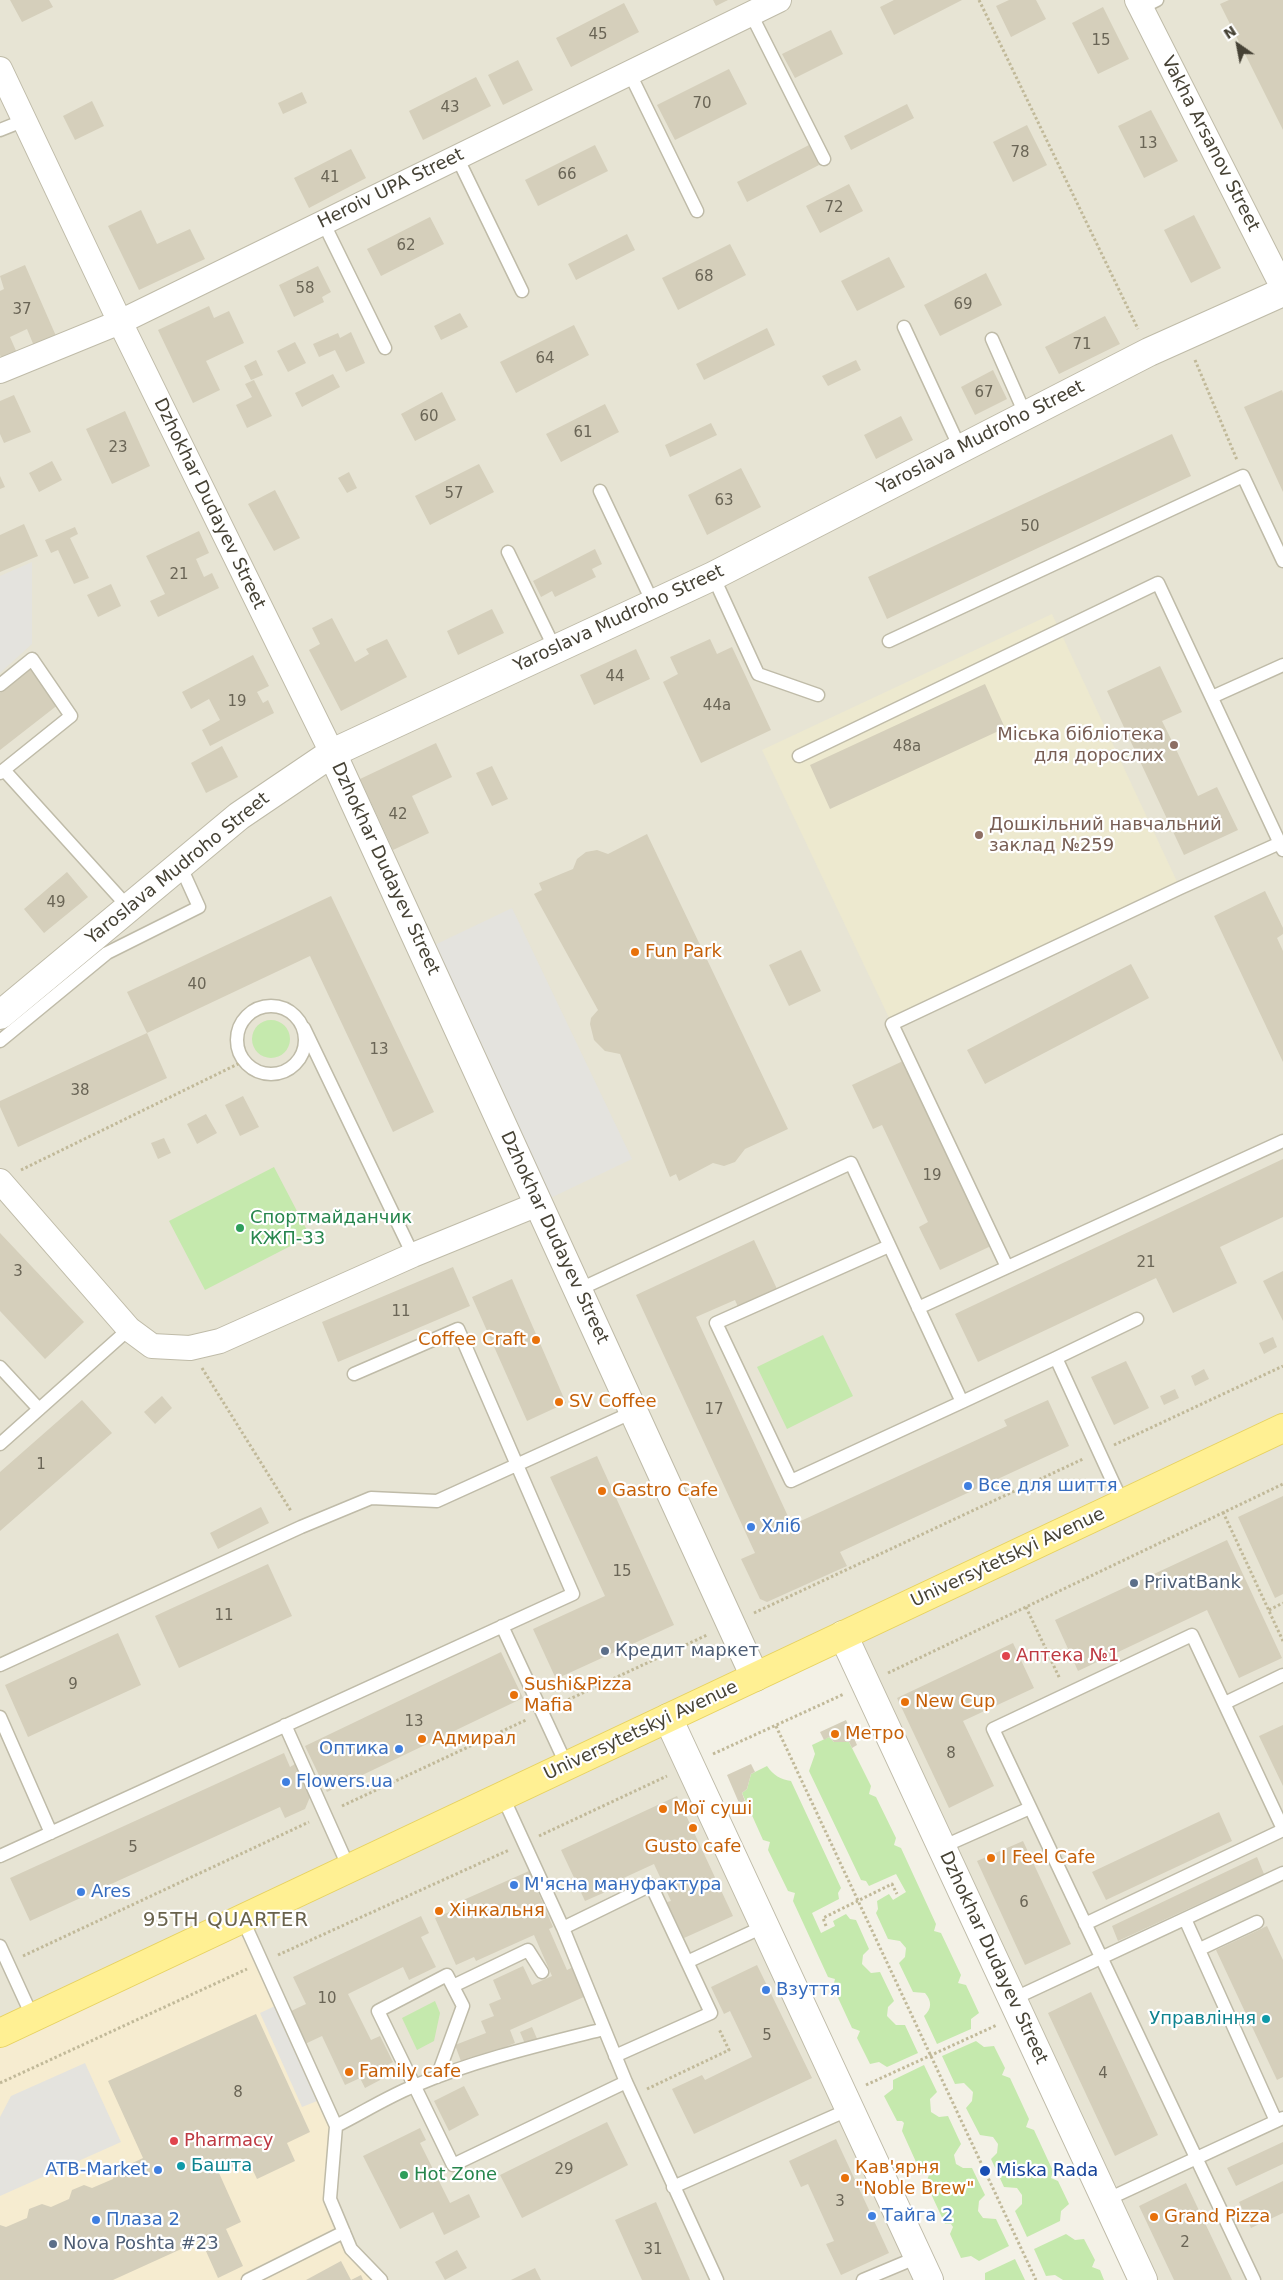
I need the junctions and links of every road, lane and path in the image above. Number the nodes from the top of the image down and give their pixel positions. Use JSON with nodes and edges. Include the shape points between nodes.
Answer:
{"nodes":[{"id":1,"x":779,"y":0,"type":"edge"},
{"id":2,"x":979,"y":0,"type":"edge"},
{"id":3,"x":1145,"y":3,"type":"edge"},
{"id":4,"x":751,"y":14,"type":"junction"},
{"id":5,"x":0,"y":69,"type":"edge"},
{"id":6,"x":630,"y":74,"type":"junction"},
{"id":7,"x":25,"y":120,"type":"junction"},
{"id":8,"x":0,"y":130,"type":"edge"},
{"id":9,"x":457,"y":157,"type":"junction"},
{"id":10,"x":824,"y":159,"type":"dead end"},
{"id":11,"x":697,"y":212,"type":"dead end"},
{"id":12,"x":323,"y":222,"type":"junction"},
{"id":13,"x":1283,"y":290,"type":"edge"},
{"id":14,"x":522,"y":291,"type":"dead end"},
{"id":15,"x":120,"y":322,"type":"junction"},
{"id":16,"x":904,"y":327,"type":"dead end"},
{"id":17,"x":1186,"y":336,"type":"junction"},
{"id":18,"x":992,"y":339,"type":"dead end"},
{"id":19,"x":384,"y":348,"type":"dead end"},
{"id":20,"x":1149,"y":352,"type":"junction"},
{"id":21,"x":0,"y":371,"type":"edge"},
{"id":22,"x":1026,"y":416,"type":"junction"},
{"id":23,"x":960,"y":448,"type":"junction"},
{"id":24,"x":1243,"y":476,"type":"junction"},
{"id":25,"x":600,"y":491,"type":"dead end"},
{"id":26,"x":508,"y":552,"type":"dead end"},
{"id":27,"x":1283,"y":561,"type":"edge"},
{"id":28,"x":713,"y":576,"type":"junction"},
{"id":29,"x":653,"y":603,"type":"junction"},
{"id":30,"x":889,"y":641,"type":"dead end"},
{"id":31,"x":554,"y":650,"type":"junction"},
{"id":32,"x":1283,"y":665,"type":"edge"},
{"id":33,"x":0,"y":685,"type":"edge"},
{"id":34,"x":818,"y":696,"type":"dead end"},
{"id":35,"x":1212,"y":697,"type":"junction"},
{"id":36,"x":332,"y":753,"type":"junction"},
{"id":37,"x":799,"y":756,"type":"dead end"},
{"id":38,"x":2,"y":772,"type":"edge"},
{"id":39,"x":1282,"y":846,"type":"edge"},
{"id":40,"x":180,"y":865,"type":"junction"},
{"id":41,"x":129,"y":908,"type":"junction"},
{"id":42,"x":0,"y":1015,"type":"edge"},
{"id":43,"x":304,"y":1028,"type":"junction"},
{"id":44,"x":0,"y":1041,"type":"edge"},
{"id":45,"x":244,"y":1061,"type":"junction"},
{"id":46,"x":1283,"y":1141,"type":"edge"},
{"id":47,"x":9,"y":1177,"type":"edge"},
{"id":48,"x":538,"y":1204,"type":"junction"},
{"id":49,"x":889,"y":1246,"type":"junction"},
{"id":50,"x":413,"y":1255,"type":"junction"},
{"id":51,"x":1007,"y":1267,"type":"junction"},
{"id":52,"x":578,"y":1290,"type":"junction"},
{"id":53,"x":918,"y":1308,"type":"junction"},
{"id":54,"x":1137,"y":1319,"type":"dead end"},
{"id":55,"x":129,"y":1329,"type":"junction"},
{"id":56,"x":190,"y":1348,"type":"junction"},
{"id":57,"x":1056,"y":1358,"type":"junction"},
{"id":58,"x":1283,"y":1366,"type":"edge"},
{"id":59,"x":0,"y":1367,"type":"edge"},
{"id":60,"x":354,"y":1374,"type":"dead end"},
{"id":61,"x":962,"y":1402,"type":"junction"},
{"id":62,"x":39,"y":1409,"type":"junction"},
{"id":63,"x":633,"y":1412,"type":"junction"},
{"id":64,"x":1283,"y":1428,"type":"edge"},
{"id":65,"x":0,"y":1444,"type":"edge"},
{"id":66,"x":1099,"y":1451,"type":"junction"},
{"id":67,"x":516,"y":1466,"type":"junction"},
{"id":68,"x":1283,"y":1484,"type":"edge"},
{"id":69,"x":1123,"y":1504,"type":"junction"},
{"id":70,"x":1223,"y":1512,"type":"junction"},
{"id":71,"x":301,"y":1527,"type":"junction"},
{"id":72,"x":1283,"y":1603,"type":"edge"},
{"id":73,"x":1026,"y":1607,"type":"junction"},
{"id":74,"x":1269,"y":1610,"type":"junction"},
{"id":75,"x":730,"y":1624,"type":"junction"},
{"id":76,"x":502,"y":1626,"type":"junction"},
{"id":77,"x":843,"y":1635,"type":"junction"},
{"id":78,"x":1283,"y":1641,"type":"edge"},
{"id":79,"x":0,"y":1665,"type":"edge"},
{"id":80,"x":1283,"y":1675,"type":"edge"},
{"id":81,"x":755,"y":1677,"type":"junction"},
{"id":82,"x":866,"y":1684,"type":"junction"},
{"id":83,"x":1067,"y":1694,"type":"junction"},
{"id":84,"x":1225,"y":1703,"type":"junction"},
{"id":85,"x":542,"y":1712,"type":"junction"},
{"id":86,"x":0,"y":1718,"type":"edge"},
{"id":87,"x":668,"y":1718,"type":"junction"},
{"id":88,"x":285,"y":1725,"type":"junction"},
{"id":89,"x":776,"y":1726,"type":"junction"},
{"id":90,"x":690,"y":1765,"type":"junction"},
{"id":91,"x":567,"y":1766,"type":"junction"},
{"id":92,"x":502,"y":1796,"type":"junction"},
{"id":93,"x":1030,"y":1808,"type":"junction"},
{"id":94,"x":325,"y":1814,"type":"junction"},
{"id":95,"x":1283,"y":1829,"type":"edge"},
{"id":96,"x":51,"y":1833,"type":"junction"},
{"id":97,"x":524,"y":1843,"type":"junction"},
{"id":98,"x":942,"y":1847,"type":"junction"},
{"id":99,"x":0,"y":1856,"type":"edge"},
{"id":100,"x":350,"y":1868,"type":"junction"},
{"id":101,"x":1283,"y":1872,"type":"edge"},
{"id":102,"x":897,"y":1894,"type":"dead end"},
{"id":103,"x":858,"y":1901,"type":"junction"},
{"id":104,"x":242,"y":1918,"type":"junction"},
{"id":105,"x":1186,"y":1918,"type":"junction"},
{"id":106,"x":1256,"y":1922,"type":"dead end"},
{"id":107,"x":1085,"y":1924,"type":"junction"},
{"id":108,"x":765,"y":1926,"type":"junction"},
{"id":109,"x":826,"y":1926,"type":"dead end"},
{"id":110,"x":563,"y":1928,"type":"junction"},
{"id":111,"x":0,"y":1946,"type":"edge"},
{"id":112,"x":1200,"y":1949,"type":"junction"},
{"id":113,"x":1101,"y":1958,"type":"junction"},
{"id":114,"x":262,"y":1962,"type":"junction"},
{"id":115,"x":687,"y":1962,"type":"junction"},
{"id":116,"x":8,"y":1963,"type":"junction"},
{"id":117,"x":542,"y":1972,"type":"dead end"},
{"id":118,"x":453,"y":1986,"type":"junction"},
{"id":119,"x":1016,"y":2007,"type":"junction"},
{"id":120,"x":711,"y":2013,"type":"junction"},
{"id":121,"x":33,"y":2018,"type":"junction"},
{"id":122,"x":604,"y":2029,"type":"junction"},
{"id":123,"x":0,"y":2033,"type":"edge"},
{"id":124,"x":930,"y":2055,"type":"junction"},
{"id":125,"x":615,"y":2056,"type":"junction"},
{"id":126,"x":437,"y":2077,"type":"junction"},
{"id":127,"x":626,"y":2082,"type":"junction"},
{"id":128,"x":0,"y":2083,"type":"edge"},
{"id":129,"x":414,"y":2086,"type":"junction"},
{"id":130,"x":632,"y":2096,"type":"junction"},
{"id":131,"x":847,"y":2102,"type":"junction"},
{"id":132,"x":1280,"y":2119,"type":"edge"},
{"id":133,"x":336,"y":2126,"type":"junction"},
{"id":134,"x":1196,"y":2158,"type":"junction"},
{"id":135,"x":673,"y":2188,"type":"junction"},
{"id":136,"x":1106,"y":2200,"type":"junction"},
{"id":137,"x":344,"y":2232,"type":"junction"},
{"id":138,"x":923,"y":2268,"type":"edge"},
{"id":139,"x":248,"y":2280,"type":"edge"},
{"id":140,"x":381,"y":2280,"type":"edge"},
{"id":141,"x":716,"y":2280,"type":"edge"},
{"id":142,"x":863,"y":2280,"type":"edge"},
{"id":143,"x":1036,"y":2280,"type":"edge"},
{"id":144,"x":1143,"y":2280,"type":"edge"},
{"id":145,"x":1254,"y":2280,"type":"edge"}],
"edges":[{"from":1,"to":4,"type":"street","name":"Heroiv UPA Street"},
{"from":2,"to":20,"type":"path"},
{"from":3,"to":13,"type":"street","name":"Vakha Arsanov Street"},
{"from":4,"to":6,"type":"street","name":"Heroiv UPA Street"},
{"from":4,"to":10,"type":"lane"},
{"from":5,"to":7,"type":"street","name":"Dzhokhar Dudayev Street"},
{"from":6,"to":9,"type":"street","name":"Heroiv UPA Street"},
{"from":6,"to":11,"type":"lane"},
{"from":7,"to":8,"type":"lane"},
{"from":7,"to":15,"type":"street","name":"Dzhokhar Dudayev Street"},
{"from":9,"to":12,"type":"street","name":"Heroiv UPA Street"},
{"from":9,"to":14,"type":"lane"},
{"from":12,"to":15,"type":"street","name":"Heroiv UPA Street"},
{"from":12,"to":19,"type":"lane"},
{"from":13,"to":17,"type":"street","name":"Yaroslava Mudroho Street"},
{"from":15,"to":21,"type":"street","name":"Heroiv UPA Street"},
{"from":15,"to":36,"type":"street","name":"Dzhokhar Dudayev Street"},
{"from":16,"to":23,"type":"lane"},
{"from":17,"to":20,"type":"street","name":"Yaroslava Mudroho Street"},
{"from":17,"to":24,"type":"path"},
{"from":18,"to":22,"type":"lane"},
{"from":20,"to":22,"type":"street","name":"Yaroslava Mudroho Street"},
{"from":22,"to":23,"type":"street","name":"Yaroslava Mudroho Street"},
{"from":23,"to":28,"type":"street","name":"Yaroslava Mudroho Street"},
{"from":24,"to":27,"type":"lane"},
{"from":24,"to":30,"type":"lane"},
{"from":25,"to":29,"type":"lane"},
{"from":26,"to":31,"type":"lane"},
{"from":28,"to":29,"type":"street","name":"Yaroslava Mudroho Street"},
{"from":28,"to":34,"type":"lane","via":[[758,674]]},
{"from":29,"to":31,"type":"street","name":"Yaroslava Mudroho Street"},
{"from":31,"to":36,"type":"street","name":"Yaroslava Mudroho Street"},
{"from":32,"to":35,"type":"lane"},
{"from":33,"to":38,"type":"lane","via":[[32,659],[71,716]]},
{"from":35,"to":37,"type":"lane","via":[[1158,582]]},
{"from":35,"to":39,"type":"lane"},
{"from":36,"to":40,"type":"street","name":"Yaroslava Mudroho Street","via":[[239,816]]},
{"from":36,"to":48,"type":"street","name":"Dzhokhar Dudayev Street"},
{"from":38,"to":41,"type":"lane"},
{"from":39,"to":51,"type":"lane","via":[[1180,888],[892,1024]]},
{"from":40,"to":41,"type":"street","name":"Yaroslava Mudroho Street"},
{"from":40,"to":44,"type":"lane","via":[[199,908],[107,952]]},
{"from":41,"to":42,"type":"street","name":"Yaroslava Mudroho Street"},
{"from":43,"to":45,"type":"lane","via":[[303,1052],[294,1065],[280,1073],[264,1074]]},
{"from":43,"to":45,"type":"lane","via":[[289,1010],[274,1005],[258,1008],[245,1017],[237,1031],[237,1047]]},
{"from":43,"to":50,"type":"lane"},
{"from":45,"to":47,"type":"path"},
{"from":46,"to":51,"type":"lane"},
{"from":47,"to":55,"type":"street"},
{"from":48,"to":50,"type":"street"},
{"from":48,"to":52,"type":"street","name":"Dzhokhar Dudayev Street"},
{"from":49,"to":52,"type":"lane","via":[[851,1162]]},
{"from":49,"to":53,"type":"lane"},
{"from":49,"to":61,"type":"lane","via":[[716,1323],[791,1481]]},
{"from":50,"to":56,"type":"street","via":[[220,1341]]},
{"from":51,"to":53,"type":"lane"},
{"from":52,"to":63,"type":"street","name":"Dzhokhar Dudayev Street"},
{"from":53,"to":61,"type":"lane"},
{"from":54,"to":57,"type":"lane"},
{"from":55,"to":56,"type":"street","via":[[152,1346]]},
{"from":55,"to":62,"type":"lane"},
{"from":56,"to":71,"type":"path"},
{"from":57,"to":61,"type":"lane"},
{"from":57,"to":66,"type":"lane"},
{"from":58,"to":66,"type":"path"},
{"from":59,"to":62,"type":"lane"},
{"from":60,"to":67,"type":"lane","via":[[458,1329]]},
{"from":62,"to":65,"type":"lane"},
{"from":63,"to":67,"type":"lane"},
{"from":63,"to":75,"type":"street","name":"Dzhokhar Dudayev Street"},
{"from":64,"to":69,"type":"main road","name":"Universytetskyi Avenue"},
{"from":66,"to":69,"type":"lane"},
{"from":66,"to":75,"type":"path"},
{"from":67,"to":71,"type":"lane","via":[[437,1501],[371,1498]]},
{"from":67,"to":76,"type":"lane","via":[[573,1594]]},
{"from":68,"to":70,"type":"path"},
{"from":69,"to":77,"type":"main road","name":"Universytetskyi Avenue"},
{"from":70,"to":73,"type":"path"},
{"from":70,"to":74,"type":"path"},
{"from":71,"to":79,"type":"lane"},
{"from":72,"to":74,"type":"path"},
{"from":73,"to":82,"type":"path"},
{"from":73,"to":83,"type":"path"},
{"from":74,"to":78,"type":"path"},
{"from":75,"to":81,"type":"street","name":"Dzhokhar Dudayev Street"},
{"from":75,"to":85,"type":"path"},
{"from":76,"to":85,"type":"lane"},
{"from":76,"to":88,"type":"lane"},
{"from":77,"to":81,"type":"main road","name":"Universytetskyi Avenue"},
{"from":77,"to":82,"type":"street","name":"Dzhokhar Dudayev Street"},
{"from":80,"to":84,"type":"lane"},
{"from":81,"to":87,"type":"main road","name":"Universytetskyi Avenue"},
{"from":82,"to":89,"type":"path"},
{"from":82,"to":98,"type":"street","name":"Dzhokhar Dudayev Street"},
{"from":83,"to":84,"type":"lane","via":[[1192,1634]]},
{"from":83,"to":93,"type":"lane","via":[[993,1729]]},
{"from":84,"to":95,"type":"lane"},
{"from":85,"to":91,"type":"lane"},
{"from":85,"to":94,"type":"path"},
{"from":86,"to":96,"type":"lane"},
{"from":87,"to":90,"type":"street"},
{"from":87,"to":91,"type":"main road","name":"Universytetskyi Avenue"},
{"from":88,"to":94,"type":"lane"},
{"from":88,"to":96,"type":"lane"},
{"from":89,"to":90,"type":"path"},
{"from":89,"to":103,"type":"path"},
{"from":90,"to":97,"type":"path"},
{"from":90,"to":108,"type":"street"},
{"from":91,"to":92,"type":"main road","name":"Universytetskyi Avenue"},
{"from":92,"to":97,"type":"lane"},
{"from":92,"to":100,"type":"main road","name":"Universytetskyi Avenue"},
{"from":93,"to":98,"type":"lane"},
{"from":93,"to":107,"type":"lane"},
{"from":94,"to":100,"type":"lane"},
{"from":94,"to":116,"type":"path"},
{"from":95,"to":107,"type":"lane"},
{"from":96,"to":99,"type":"lane"},
{"from":97,"to":110,"type":"lane"},
{"from":97,"to":114,"type":"path"},
{"from":98,"to":119,"type":"street","name":"Dzhokhar Dudayev Street"},
{"from":100,"to":104,"type":"main road","name":"Universytetskyi Avenue"},
{"from":101,"to":105,"type":"lane"},
{"from":102,"to":103,"type":"path","via":[[892,1884]]},
{"from":103,"to":109,"type":"path","via":[[823,1918]]},
{"from":103,"to":124,"type":"path"},
{"from":104,"to":114,"type":"lane"},
{"from":104,"to":121,"type":"main road","name":"Universytetskyi Avenue"},
{"from":105,"to":112,"type":"lane"},
{"from":105,"to":113,"type":"lane"},
{"from":106,"to":112,"type":"lane"},
{"from":107,"to":113,"type":"lane"},
{"from":108,"to":115,"type":"lane"},
{"from":108,"to":131,"type":"street"},
{"from":110,"to":115,"type":"lane","via":[[651,1885]]},
{"from":110,"to":122,"type":"lane"},
{"from":111,"to":116,"type":"lane"},
{"from":112,"to":132,"type":"lane"},
{"from":113,"to":119,"type":"lane"},
{"from":113,"to":134,"type":"lane"},
{"from":114,"to":128,"type":"path"},
{"from":114,"to":133,"type":"lane"},
{"from":115,"to":120,"type":"lane"},
{"from":116,"to":121,"type":"lane"},
{"from":117,"to":118,"type":"lane","via":[[528,1950]]},
{"from":118,"to":126,"type":"lane","via":[[463,2006]]},
{"from":118,"to":129,"type":"lane","via":[[447,1976],[378,2011]]},
{"from":119,"to":124,"type":"path"},
{"from":119,"to":136,"type":"street","name":"Dzhokhar Dudayev Street"},
{"from":120,"to":125,"type":"lane"},
{"from":120,"to":130,"type":"path","via":[[729,2050]]},
{"from":121,"to":123,"type":"main road","name":"Universytetskyi Avenue"},
{"from":122,"to":125,"type":"lane"},
{"from":122,"to":126,"type":"lane","via":[[486,2060]]},
{"from":124,"to":131,"type":"path"},
{"from":124,"to":143,"type":"path"},
{"from":125,"to":127,"type":"lane"},
{"from":126,"to":129,"type":"lane"},
{"from":127,"to":129,"type":"lane","via":[[453,2165]]},
{"from":127,"to":130,"type":"lane"},
{"from":129,"to":133,"type":"lane"},
{"from":130,"to":135,"type":"lane"},
{"from":131,"to":135,"type":"lane"},
{"from":131,"to":138,"type":"street"},
{"from":132,"to":134,"type":"lane"},
{"from":133,"to":137,"type":"lane","via":[[330,2199]]},
{"from":134,"to":136,"type":"lane"},
{"from":134,"to":145,"type":"lane"},
{"from":135,"to":141,"type":"lane"},
{"from":136,"to":144,"type":"street","name":"Dzhokhar Dudayev Street"},
{"from":137,"to":139,"type":"lane"},
{"from":137,"to":140,"type":"lane","via":[[351,2249]]},
{"from":138,"to":142,"type":"lane"}]}
